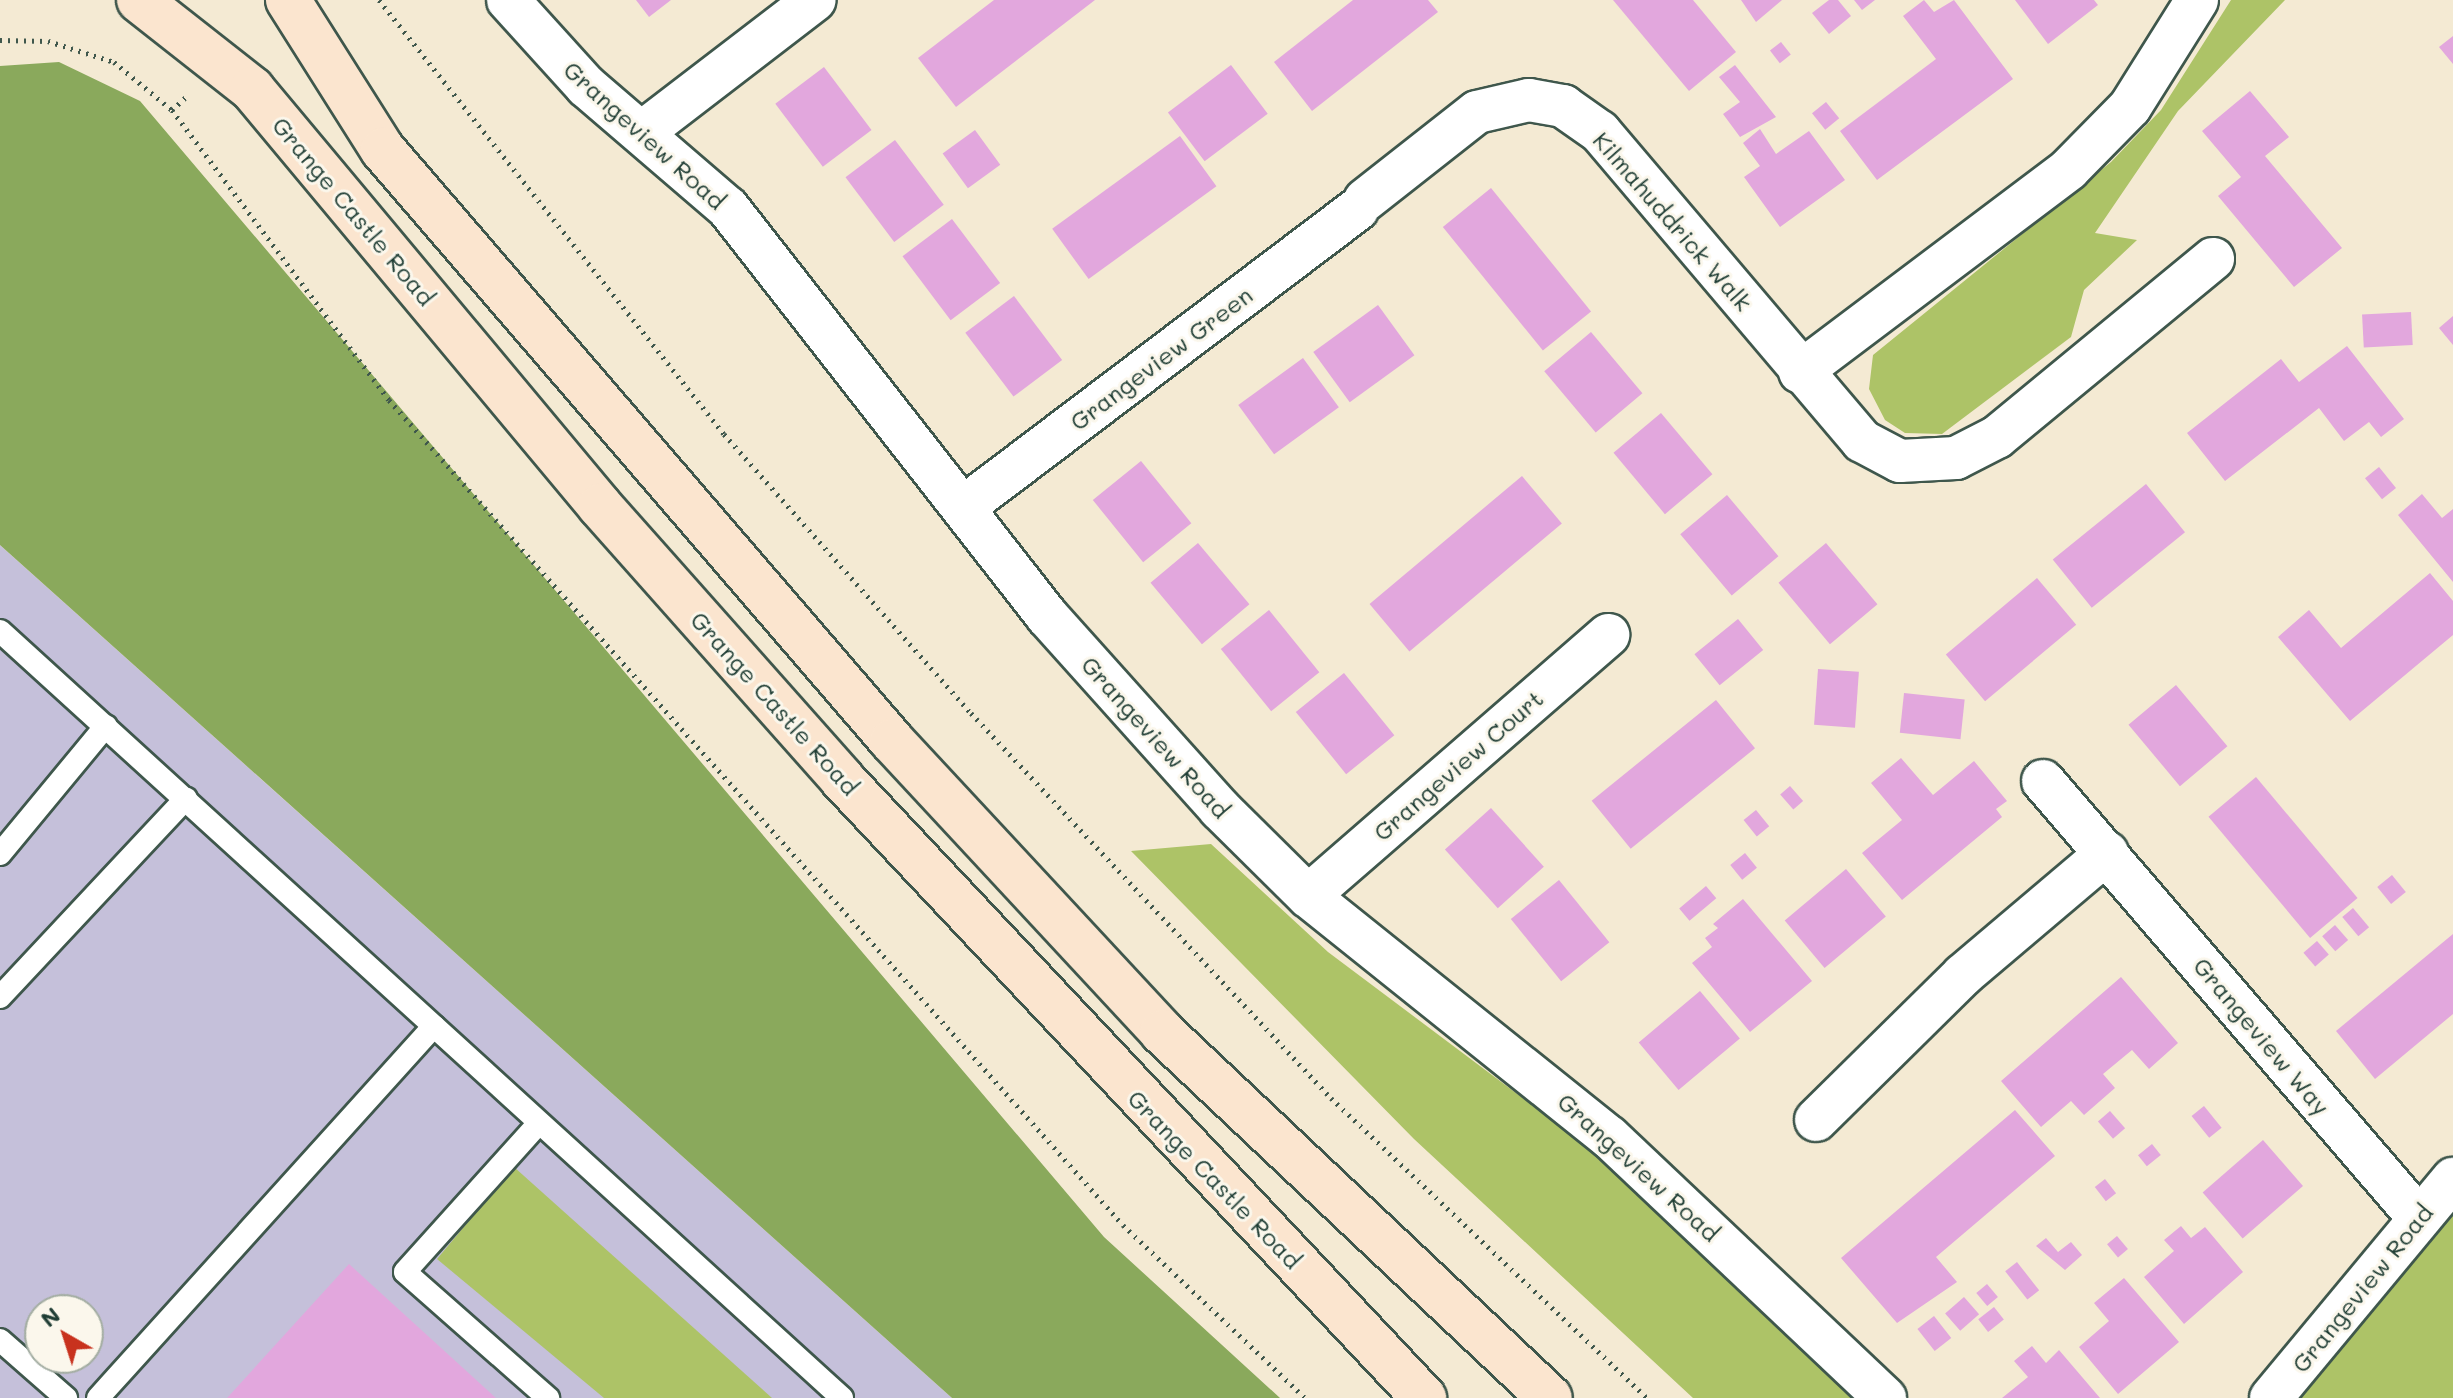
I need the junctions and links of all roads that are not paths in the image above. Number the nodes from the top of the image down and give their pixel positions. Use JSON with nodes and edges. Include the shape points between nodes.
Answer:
{"nodes":[{"id":1,"x":139,"y":0,"type":"edge"},
{"id":2,"x":288,"y":0,"type":"edge"},
{"id":3,"x":508,"y":0,"type":"edge"},
{"id":4,"x":815,"y":0,"type":"edge"},
{"id":5,"x":2197,"y":0,"type":"edge"},
{"id":6,"x":644,"y":131,"type":"junction"},
{"id":7,"x":1361,"y":204,"type":"joint"},
{"id":8,"x":2213,"y":259,"type":"dead end"},
{"id":9,"x":1800,"y":372,"type":"junction"},
{"id":10,"x":965,"y":506,"type":"junction"},
{"id":11,"x":0,"y":631,"type":"edge"},
{"id":12,"x":1608,"y":635,"type":"dead end"},
{"id":13,"x":106,"y":726,"type":"junction"},
{"id":14,"x":2043,"y":781,"type":"dead end"},
{"id":15,"x":186,"y":798,"type":"junction"},
{"id":16,"x":2107,"y":853,"type":"junction"},
{"id":17,"x":0,"y":854,"type":"edge"},
{"id":18,"x":1308,"y":896,"type":"junction"},
{"id":19,"x":0,"y":997,"type":"edge"},
{"id":20,"x":434,"y":1026,"type":"junction"},
{"id":21,"x":1816,"y":1120,"type":"dead end"},
{"id":22,"x":539,"y":1123,"type":"junction"},
{"id":23,"x":2453,"y":1179,"type":"edge"},
{"id":24,"x":2418,"y":1217,"type":"junction"},
{"id":25,"x":0,"y":1340,"type":"edge"},
{"id":26,"x":66,"y":1398,"type":"edge"},
{"id":27,"x":98,"y":1398,"type":"edge"},
{"id":28,"x":548,"y":1398,"type":"edge"},
{"id":29,"x":842,"y":1398,"type":"edge"},
{"id":30,"x":1424,"y":1398,"type":"edge"},
{"id":31,"x":1550,"y":1398,"type":"edge"},
{"id":32,"x":1885,"y":1398,"type":"edge"},
{"id":33,"x":2271,"y":1398,"type":"edge"}],
"edges":[{"from":1,"to":30,"type":"main road","name":"Grange Castle Road","via":[[252,89],[600,506],[842,779]]},
{"from":2,"to":31,"type":"main road","via":[[383,150],[892,741],[1162,1032]]},
{"from":3,"to":6,"type":"street","name":"Grangeview Road","via":[[586,86]]},
{"from":4,"to":6,"type":"street"},
{"from":5,"to":9,"type":"street","via":[[2130,107],[2069,169]]},
{"from":6,"to":10,"type":"street","name":"Grangeview Road","via":[[728,208]]},
{"from":7,"to":9,"type":"street","name":"Kilmahuddrick Walk","via":[[1477,112],[1529,100],[1563,106],[1600,132]]},
{"from":7,"to":10,"type":"street","name":"Grangeview Green"},
{"from":8,"to":9,"type":"street","name":"Kilmahuddrick Walk","via":[[1997,437],[1956,458],[1900,461],[1862,441]]},
{"from":10,"to":18,"type":"street","name":"Grangeview Road","via":[[1133,716]]},
{"from":11,"to":13,"type":"lane"},
{"from":12,"to":18,"type":"street","name":"Grangeview Court"},
{"from":13,"to":15,"type":"lane"},
{"from":13,"to":17,"type":"lane"},
{"from":14,"to":16,"type":"street","name":"Grangeview Way"},
{"from":15,"to":19,"type":"lane"},
{"from":15,"to":20,"type":"lane"},
{"from":16,"to":21,"type":"street","via":[[1963,975]]},
{"from":16,"to":24,"type":"street","name":"Grangeview Way"},
{"from":18,"to":32,"type":"street","name":"Grangeview Road","via":[[1609,1137]]},
{"from":20,"to":22,"type":"lane"},
{"from":20,"to":27,"type":"lane"},
{"from":22,"to":28,"type":"lane","via":[[405,1272]]},
{"from":22,"to":29,"type":"lane"},
{"from":23,"to":24,"type":"street","name":"Grangeview Road"},
{"from":24,"to":33,"type":"street","name":"Grangeview Road"},
{"from":25,"to":26,"type":"lane"}]}
